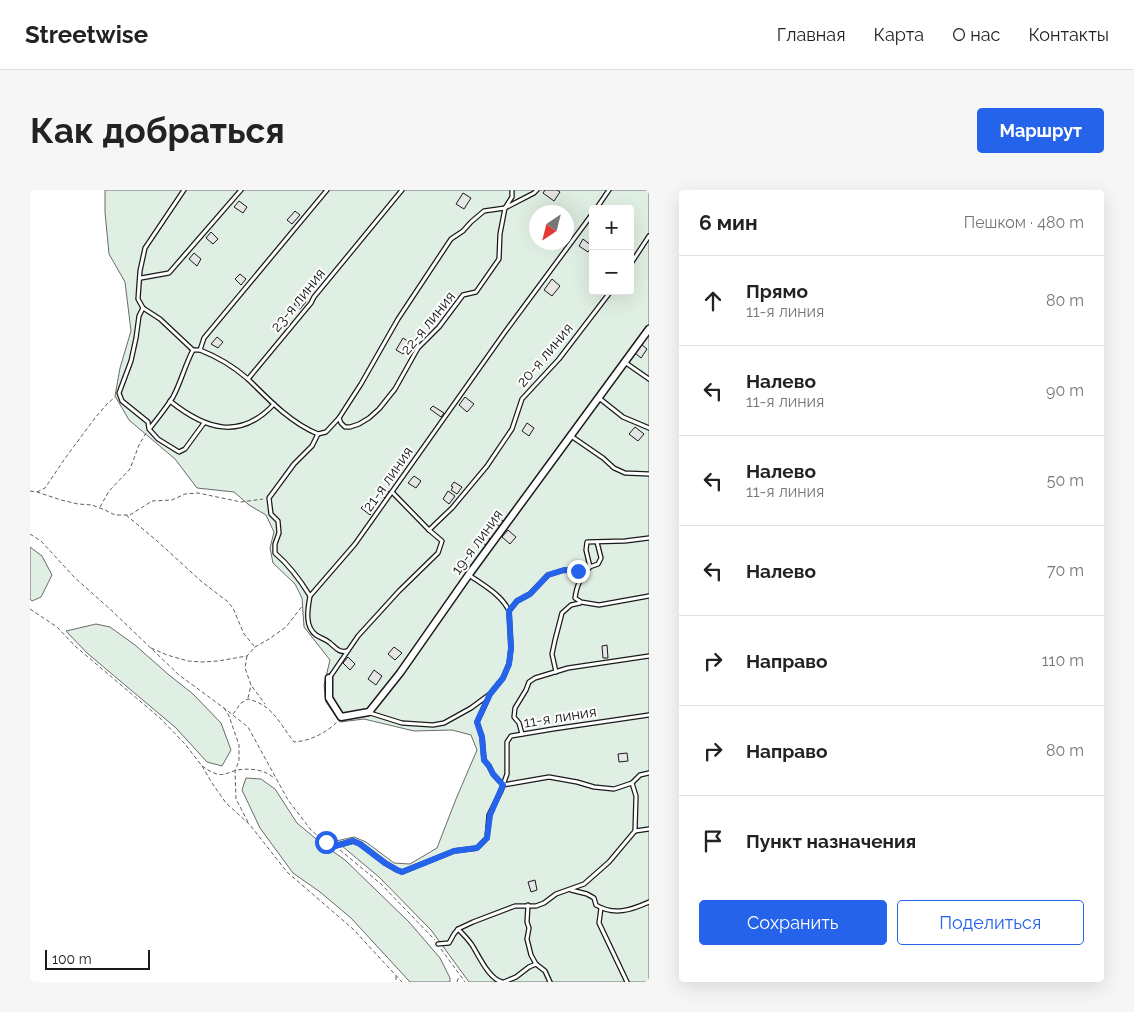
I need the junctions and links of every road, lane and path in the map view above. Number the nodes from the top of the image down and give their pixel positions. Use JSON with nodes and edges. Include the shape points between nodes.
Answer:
{"nodes":[{"id":1,"x":184,"y":190,"type":"edge"},
{"id":2,"x":241,"y":190,"type":"edge"},
{"id":3,"x":327,"y":190,"type":"edge"},
{"id":4,"x":402,"y":190,"type":"edge"},
{"id":5,"x":512,"y":190,"type":"edge"},
{"id":6,"x":537,"y":190,"type":"edge"},
{"id":7,"x":609,"y":190,"type":"edge"},
{"id":8,"x":599,"y":205,"type":"edge"},
{"id":9,"x":505,"y":208,"type":"junction"},
{"id":10,"x":589,"y":218,"type":"edge"},
{"id":11,"x":649,"y":236,"type":"edge"},
{"id":12,"x":634,"y":259,"type":"edge"},
{"id":13,"x":141,"y":278,"type":"junction"},
{"id":14,"x":608,"y":295,"type":"edge"},
{"id":15,"x":143,"y":308,"type":"junction"},
{"id":16,"x":649,"y":329,"type":"edge"},
{"id":17,"x":193,"y":350,"type":"junction"},
{"id":18,"x":200,"y":350,"type":"junction"},
{"id":19,"x":625,"y":362,"type":"junction"},
{"id":20,"x":248,"y":379,"type":"junction"},
{"id":21,"x":649,"y":379,"type":"edge"},
{"id":22,"x":119,"y":393,"type":"junction"},
{"id":23,"x":599,"y":398,"type":"junction"},
{"id":24,"x":170,"y":401,"type":"junction"},
{"id":25,"x":274,"y":404,"type":"junction"},
{"id":26,"x":338,"y":418,"type":"junction"},
{"id":27,"x":204,"y":423,"type":"junction"},
{"id":28,"x":649,"y":428,"type":"edge"},
{"id":29,"x":149,"y":429,"type":"junction"},
{"id":30,"x":318,"y":434,"type":"junction"},
{"id":31,"x":571,"y":436,"type":"junction"},
{"id":32,"x":649,"y":474,"type":"edge"},
{"id":33,"x":30,"y":491,"type":"edge"},
{"id":34,"x":37,"y":492,"type":"junction"},
{"id":35,"x":392,"y":493,"type":"junction"},
{"id":36,"x":269,"y":498,"type":"junction"},
{"id":37,"x":100,"y":508,"type":"junction"},
{"id":38,"x":125,"y":515,"type":"junction"},
{"id":39,"x":429,"y":530,"type":"junction"},
{"id":40,"x":30,"y":534,"type":"edge"},
{"id":41,"x":649,"y":538,"type":"edge"},
{"id":42,"x":597,"y":542,"type":"junction"},
{"id":43,"x":590,"y":567,"type":"junction"},
{"id":44,"x":469,"y":575,"type":"junction"},
{"id":45,"x":310,"y":596,"type":"junction"},
{"id":46,"x":649,"y":596,"type":"edge"},
{"id":47,"x":581,"y":602,"type":"junction"},
{"id":48,"x":30,"y":609,"type":"edge"},
{"id":49,"x":509,"y":611,"type":"junction"},
{"id":50,"x":255,"y":647,"type":"junction"},
{"id":51,"x":150,"y":648,"type":"junction"},
{"id":52,"x":348,"y":651,"type":"junction"},
{"id":53,"x":247,"y":656,"type":"junction"},
{"id":54,"x":649,"y":656,"type":"edge"},
{"id":55,"x":556,"y":672,"type":"junction"},
{"id":56,"x":329,"y":678,"type":"joint"},
{"id":57,"x":251,"y":685,"type":"junction"},
{"id":58,"x":490,"y":694,"type":"junction"},
{"id":59,"x":248,"y":699,"type":"junction"},
{"id":60,"x":265,"y":706,"type":"junction"},
{"id":61,"x":224,"y":708,"type":"junction"},
{"id":62,"x":369,"y":712,"type":"junction"},
{"id":63,"x":233,"y":714,"type":"junction"},
{"id":64,"x":649,"y":715,"type":"edge"},
{"id":65,"x":341,"y":718,"type":"junction"},
{"id":66,"x":522,"y":734,"type":"junction"},
{"id":67,"x":202,"y":766,"type":"junction"},
{"id":68,"x":235,"y":770,"type":"junction"},
{"id":69,"x":649,"y":773,"type":"edge"},
{"id":70,"x":632,"y":783,"type":"junction"},
{"id":71,"x":279,"y":784,"type":"junction"},
{"id":72,"x":503,"y":785,"type":"junction"},
{"id":73,"x":250,"y":825,"type":"junction"},
{"id":74,"x":649,"y":828,"type":"edge"},
{"id":75,"x":636,"y":831,"type":"junction"},
{"id":76,"x":335,"y":846,"type":"junction"},
{"id":77,"x":571,"y":890,"type":"junction"},
{"id":78,"x":648,"y":903,"type":"edge"},
{"id":79,"x":528,"y":905,"type":"junction"},
{"id":80,"x":601,"y":908,"type":"junction"},
{"id":81,"x":458,"y":930,"type":"junction"},
{"id":82,"x":438,"y":944,"type":"junction"},
{"id":83,"x":536,"y":964,"type":"junction"},
{"id":84,"x":396,"y":975,"type":"junction"},
{"id":85,"x":460,"y":975,"type":"junction"},
{"id":86,"x":396,"y":982,"type":"edge"},
{"id":87,"x":402,"y":982,"type":"edge"},
{"id":88,"x":457,"y":982,"type":"edge"},
{"id":89,"x":465,"y":982,"type":"edge"},
{"id":90,"x":503,"y":982,"type":"edge"},
{"id":91,"x":550,"y":982,"type":"edge"},
{"id":92,"x":627,"y":982,"type":"edge"}],
"edges":[{"from":1,"to":13,"type":"lane","via":[[145,248]]},
{"from":2,"to":13,"type":"lane","via":[[169,273]]},
{"from":3,"to":18,"type":"lane","via":[[204,338]]},
{"from":4,"to":20,"type":"lane","name":"23-я линия"},
{"from":5,"to":9,"type":"lane","name":"22-я линия","via":[[512,197]]},
{"from":6,"to":9,"type":"lane","name":"22-я линия"},
{"from":7,"to":8,"type":"lane"},
{"from":9,"to":26,"type":"lane","name":"22-я линия","via":[[484,211],[451,239]]},
{"from":9,"to":26,"type":"lane","name":"22-я линия","via":[[499,259],[476,292],[464,295],[439,328],[418,348],[395,389],[379,409],[350,427],[345,427]]},
{"from":10,"to":35,"type":"lane","name":"21-я линия"},
{"from":11,"to":12,"type":"lane"},
{"from":13,"to":15,"type":"lane","via":[[138,299]]},
{"from":14,"to":39,"type":"lane","name":"20-я линия","via":[[522,400],[512,430],[487,466]]},
{"from":15,"to":17,"type":"lane","via":[[160,319]]},
{"from":15,"to":22,"type":"lane","via":[[131,360]]},
{"from":16,"to":19,"type":"street","name":"19-я линия"},
{"from":17,"to":18,"type":"lane"},
{"from":17,"to":24,"type":"lane"},
{"from":18,"to":20,"type":"lane","via":[[229,364]]},
{"from":19,"to":21,"type":"lane"},
{"from":19,"to":23,"type":"street","name":"19-я линия"},
{"from":20,"to":25,"type":"lane"},
{"from":22,"to":29,"type":"lane","via":[[122,401],[148,422]]},
{"from":22,"to":34,"type":"path","via":[[95,418],[45,488]]},
{"from":23,"to":28,"type":"lane","via":[[623,417]]},
{"from":23,"to":31,"type":"street","name":"19-я линия"},
{"from":24,"to":27,"type":"lane"},
{"from":24,"to":29,"type":"lane"},
{"from":25,"to":27,"type":"lane","via":[[266,413],[244,425],[219,428]]},
{"from":25,"to":30,"type":"lane","via":[[305,429]]},
{"from":26,"to":30,"type":"lane","name":"22-я линия","via":[[326,432]]},
{"from":27,"to":29,"type":"lane","via":[[186,449],[179,452]]},
{"from":29,"to":37,"type":"path","via":[[130,469]]},
{"from":30,"to":36,"type":"lane","via":[[312,446]]},
{"from":31,"to":32,"type":"lane","via":[[614,468],[625,473]]},
{"from":31,"to":44,"type":"street","name":"19-я линия"},
{"from":33,"to":34,"type":"path"},
{"from":34,"to":37,"type":"path"},
{"from":35,"to":39,"type":"lane"},
{"from":35,"to":45,"type":"lane","name":"21-я линия","via":[[355,544]]},
{"from":36,"to":38,"type":"path","via":[[241,502],[198,493],[185,494],[172,500],[152,501]]},
{"from":36,"to":45,"type":"lane","via":[[271,514],[278,521],[275,553],[289,565]]},
{"from":37,"to":38,"type":"path","via":[[115,515]]},
{"from":38,"to":50,"type":"path","via":[[233,608],[244,634]]},
{"from":39,"to":52,"type":"lane","via":[[442,541],[438,553],[400,590]]},
{"from":40,"to":51,"type":"path","via":[[41,541],[75,578]]},
{"from":41,"to":42,"type":"lane"},
{"from":42,"to":43,"type":"lane","via":[[601,558],[598,564]]},
{"from":42,"to":43,"type":"lane","via":[[587,542]]},
{"from":43,"to":47,"type":"lane","via":[[576,589],[575,598]]},
{"from":43,"to":49,"type":"lane","via":[[548,575]]},
{"from":44,"to":49,"type":"lane","via":[[506,603]]},
{"from":44,"to":62,"type":"street","name":"19-я линия"},
{"from":45,"to":50,"type":"path","via":[[286,628]]},
{"from":45,"to":52,"type":"lane","via":[[308,616],[315,634],[342,652]]},
{"from":46,"to":47,"type":"lane","via":[[599,605]]},
{"from":47,"to":55,"type":"lane","via":[[571,604],[562,612],[552,654]]},
{"from":48,"to":67,"type":"path","via":[[57,628],[160,718]]},
{"from":49,"to":58,"type":"lane","via":[[509,664]]},
{"from":50,"to":53,"type":"path"},
{"from":51,"to":53,"type":"path","via":[[188,661],[218,661]]},
{"from":51,"to":61,"type":"path","via":[[179,675]]},
{"from":52,"to":56,"type":"lane"},
{"from":53,"to":57,"type":"path","via":[[245,668]]},
{"from":54,"to":55,"type":"lane"},
{"from":55,"to":66,"type":"lane","via":[[529,682],[515,708],[514,717]]},
{"from":56,"to":65,"type":"street","via":[[329,698]]},
{"from":57,"to":59,"type":"path"},
{"from":57,"to":60,"type":"path"},
{"from":58,"to":62,"type":"lane","via":[[444,723],[433,725],[402,722]]},
{"from":58,"to":72,"type":"lane","via":[[477,722],[484,760]]},
{"from":59,"to":60,"type":"path"},
{"from":59,"to":63,"type":"path"},
{"from":60,"to":65,"type":"path","via":[[294,742],[329,730]]},
{"from":61,"to":63,"type":"path"},
{"from":61,"to":68,"type":"path","via":[[239,744],[239,762]]},
{"from":62,"to":65,"type":"street"},
{"from":63,"to":71,"type":"path","via":[[248,727]]},
{"from":64,"to":66,"type":"lane","name":"11-я линия"},
{"from":66,"to":72,"type":"lane","name":"11-я линия","via":[[511,736],[507,742],[507,774]]},
{"from":67,"to":68,"type":"path","via":[[216,774]]},
{"from":67,"to":73,"type":"path","via":[[226,803]]},
{"from":68,"to":71,"type":"path","via":[[254,769],[274,777]]},
{"from":68,"to":73,"type":"path","via":[[236,799]]},
{"from":69,"to":70,"type":"lane","via":[[640,775]]},
{"from":70,"to":72,"type":"lane","via":[[614,789],[549,777]]},
{"from":70,"to":75,"type":"lane","via":[[636,796]]},
{"from":71,"to":76,"type":"path","via":[[312,830]]},
{"from":72,"to":76,"type":"lane","name":"11-я линия","via":[[490,815],[487,838],[477,848],[454,851],[402,872],[353,841]]},
{"from":73,"to":84,"type":"path","via":[[287,872],[353,929]]},
{"from":74,"to":75,"type":"lane"},
{"from":75,"to":77,"type":"lane","via":[[609,862],[584,884]]},
{"from":76,"to":82,"type":"path","via":[[381,884]]},
{"from":77,"to":79,"type":"lane","via":[[556,894],[544,904]]},
{"from":77,"to":80,"type":"lane","via":[[594,898]]},
{"from":78,"to":80,"type":"lane","via":[[616,912]]},
{"from":79,"to":81,"type":"lane","via":[[515,906]]},
{"from":79,"to":83,"type":"lane","via":[[526,939]]},
{"from":80,"to":92,"type":"lane","via":[[599,923]]},
{"from":81,"to":82,"type":"lane","via":[[449,943]]},
{"from":81,"to":90,"type":"lane","via":[[496,981]]},
{"from":82,"to":85,"type":"path"},
{"from":83,"to":90,"type":"lane"},
{"from":83,"to":91,"type":"lane","via":[[545,971]]},
{"from":84,"to":86,"type":"path"},
{"from":84,"to":87,"type":"path"},
{"from":85,"to":88,"type":"path"},
{"from":85,"to":89,"type":"path"}]}
